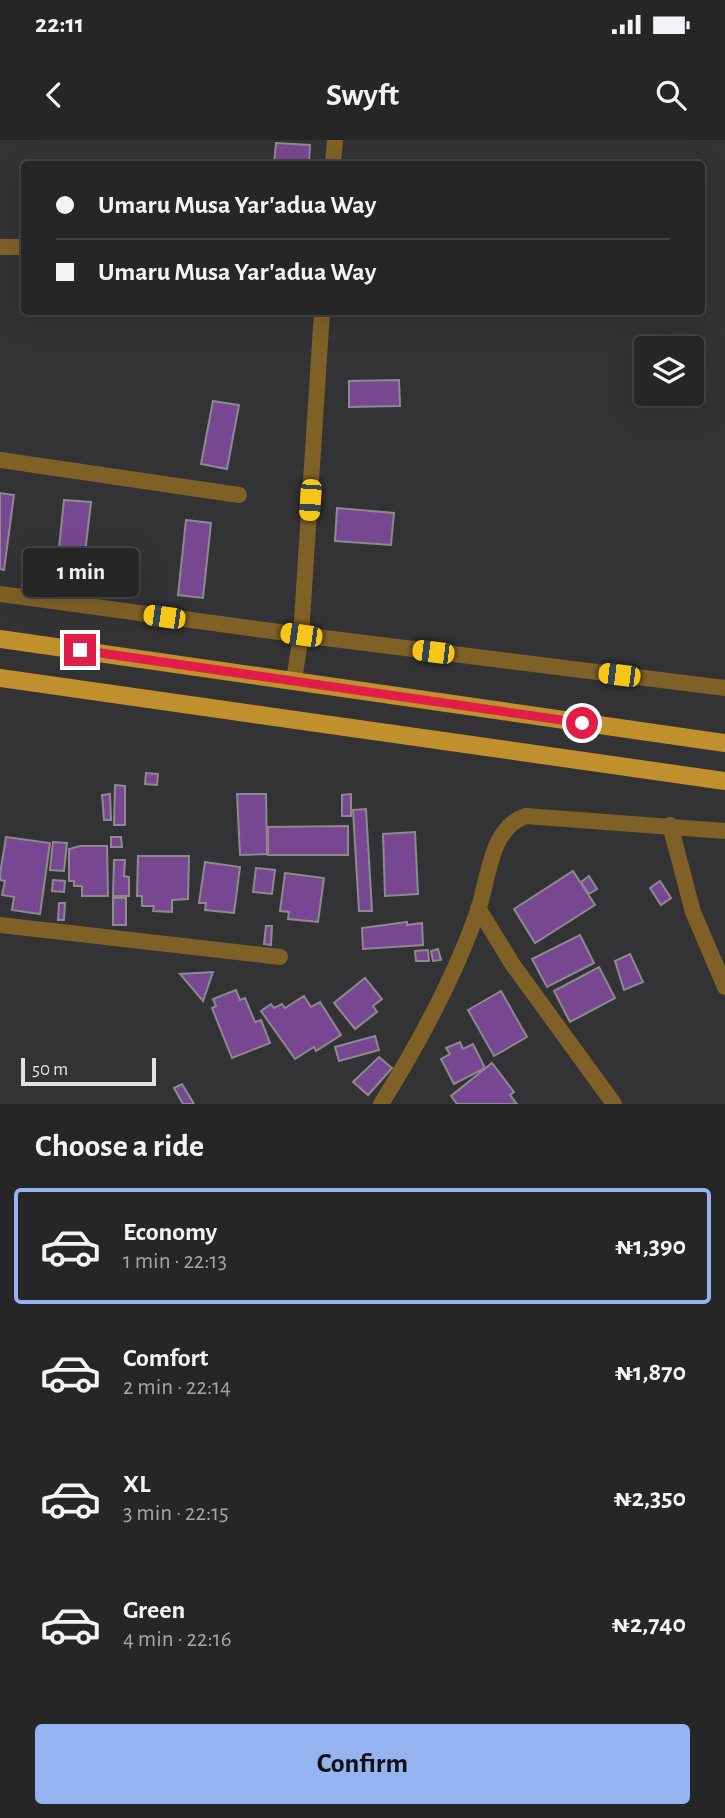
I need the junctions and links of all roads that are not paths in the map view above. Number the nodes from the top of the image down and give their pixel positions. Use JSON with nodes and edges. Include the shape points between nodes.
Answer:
{"nodes":[{"id":1,"x":335,"y":140,"type":"edge"},
{"id":2,"x":333,"y":161,"type":"edge"},
{"id":3,"x":0,"y":247,"type":"edge"},
{"id":4,"x":21,"y":247,"type":"edge"},
{"id":5,"x":322,"y":315,"type":"edge"},
{"id":6,"x":0,"y":460,"type":"edge"},
{"id":7,"x":239,"y":495,"type":"dead end"},
{"id":8,"x":0,"y":594,"type":"edge"},
{"id":9,"x":301,"y":635,"type":"junction"},
{"id":10,"x":0,"y":639,"type":"edge"},
{"id":11,"x":0,"y":678,"type":"edge"},
{"id":12,"x":294,"y":680,"type":"junction"},
{"id":13,"x":725,"y":688,"type":"edge"},
{"id":14,"x":725,"y":743,"type":"edge"},
{"id":15,"x":725,"y":781,"type":"edge"},
{"id":16,"x":670,"y":825,"type":"junction"},
{"id":17,"x":725,"y":831,"type":"edge"},
{"id":18,"x":478,"y":908,"type":"junction"},
{"id":19,"x":0,"y":925,"type":"edge"},
{"id":20,"x":280,"y":957,"type":"dead end"},
{"id":21,"x":725,"y":987,"type":"edge"},
{"id":22,"x":381,"y":1104,"type":"edge"},
{"id":23,"x":614,"y":1104,"type":"edge"}],
"edges":[{"from":1,"to":2,"type":"street"},
{"from":3,"to":4,"type":"street"},
{"from":5,"to":9,"type":"street"},
{"from":6,"to":7,"type":"street"},
{"from":8,"to":9,"type":"street"},
{"from":9,"to":12,"type":"street"},
{"from":9,"to":13,"type":"street"},
{"from":10,"to":12,"type":"main road"},
{"from":11,"to":15,"type":"main road"},
{"from":12,"to":14,"type":"main road"},
{"from":16,"to":17,"type":"street"},
{"from":16,"to":18,"type":"street","via":[[514,820],[503,830]]},
{"from":16,"to":21,"type":"street","via":[[692,912]]},
{"from":18,"to":22,"type":"street","via":[[408,1060]]},
{"from":18,"to":23,"type":"street","via":[[519,975]]},
{"from":19,"to":20,"type":"street"}]}
